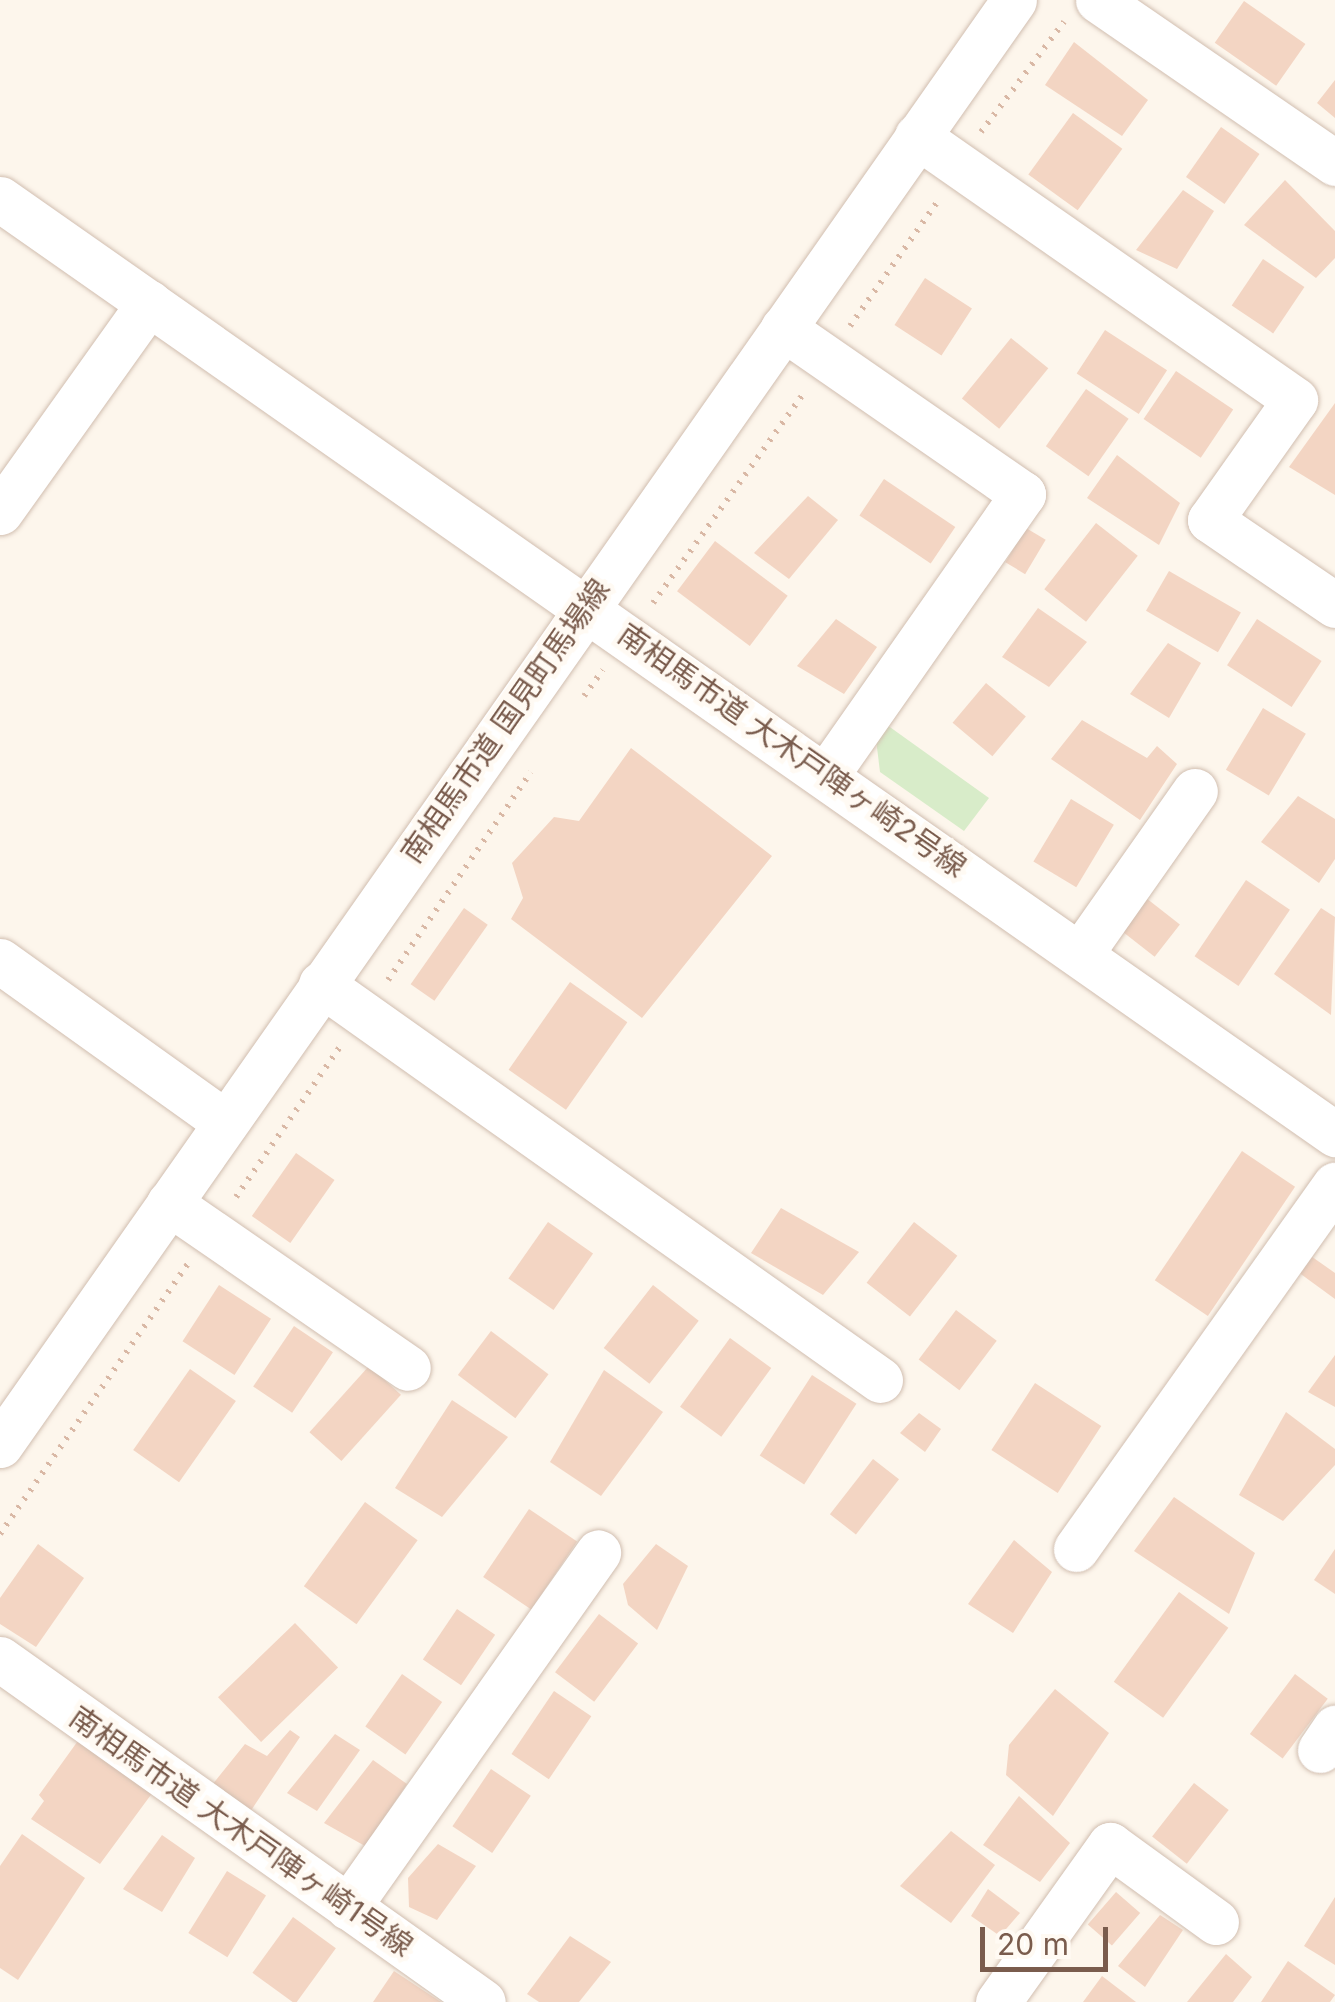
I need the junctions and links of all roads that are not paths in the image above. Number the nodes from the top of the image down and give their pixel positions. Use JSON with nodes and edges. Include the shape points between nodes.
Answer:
{"nodes":[{"id":1,"x":1014,"y":0,"type":"edge"},
{"id":2,"x":1083,"y":8,"type":"edge"},
{"id":3,"x":917,"y":136,"type":"junction"},
{"id":4,"x":1335,"y":163,"type":"edge"},
{"id":5,"x":0,"y":199,"type":"edge"},
{"id":6,"x":149,"y":303,"type":"junction"},
{"id":7,"x":783,"y":328,"type":"junction"},
{"id":8,"x":0,"y":512,"type":"edge"},
{"id":9,"x":585,"y":606,"type":"junction"},
{"id":10,"x":1335,"y":606,"type":"edge"},
{"id":11,"x":827,"y":774,"type":"junction"},
{"id":12,"x":1195,"y":791,"type":"dead end"},
{"id":13,"x":1081,"y":953,"type":"junction"},
{"id":14,"x":0,"y":961,"type":"edge"},
{"id":15,"x":321,"y":984,"type":"junction"},
{"id":16,"x":225,"y":1122,"type":"junction"},
{"id":17,"x":1331,"y":1122,"type":"edge"},
{"id":18,"x":1335,"y":1186,"type":"edge"},
{"id":19,"x":169,"y":1203,"type":"junction"},
{"id":20,"x":408,"y":1368,"type":"dead end"},
{"id":21,"x":880,"y":1380,"type":"dead end"},
{"id":22,"x":0,"y":1445,"type":"edge"},
{"id":23,"x":1076,"y":1548,"type":"dead end"},
{"id":24,"x":598,"y":1552,"type":"dead end"},
{"id":25,"x":0,"y":1659,"type":"edge"},
{"id":26,"x":348,"y":1907,"type":"junction"},
{"id":27,"x":1216,"y":1922,"type":"dead end"},
{"id":28,"x":479,"y":2001,"type":"edge"},
{"id":29,"x":998,"y":2002,"type":"edge"}],
"edges":[{"from":1,"to":3,"type":"street","name":"南相馬市道 国見町馬場線"},
{"from":2,"to":4,"type":"street"},
{"from":3,"to":7,"type":"street","name":"南相馬市道 国見町馬場線"},
{"from":3,"to":10,"type":"street","via":[[1294,400],[1210,520]]},
{"from":5,"to":6,"type":"street","name":"南相馬市道 大木戸陣ヶ崎2号線"},
{"from":6,"to":8,"type":"street"},
{"from":6,"to":9,"type":"street","name":"南相馬市道 大木戸陣ヶ崎2号線"},
{"from":7,"to":9,"type":"street","name":"南相馬市道 国見町馬場線"},
{"from":7,"to":11,"type":"street","via":[[1023,494]]},
{"from":9,"to":11,"type":"street","name":"南相馬市道 大木戸陣ヶ崎2号線"},
{"from":9,"to":15,"type":"street","name":"南相馬市道 国見町馬場線"},
{"from":11,"to":13,"type":"street","name":"南相馬市道 大木戸陣ヶ崎2号線"},
{"from":12,"to":13,"type":"street"},
{"from":13,"to":17,"type":"street","name":"南相馬市道 大木戸陣ヶ崎2号線"},
{"from":14,"to":16,"type":"street"},
{"from":15,"to":16,"type":"street","name":"南相馬市道 国見町馬場線"},
{"from":15,"to":21,"type":"street"},
{"from":16,"to":19,"type":"street","name":"南相馬市道 国見町馬場線"},
{"from":18,"to":23,"type":"street"},
{"from":19,"to":20,"type":"street"},
{"from":19,"to":22,"type":"street","name":"南相馬市道 国見町馬場線"},
{"from":24,"to":26,"type":"street"},
{"from":25,"to":26,"type":"street","name":"南相馬市道 大木戸陣ヶ崎1号線"},
{"from":26,"to":28,"type":"street","name":"南相馬市道 大木戸陣ヶ崎1号線"},
{"from":27,"to":29,"type":"street","via":[[1110,1845]]}]}
